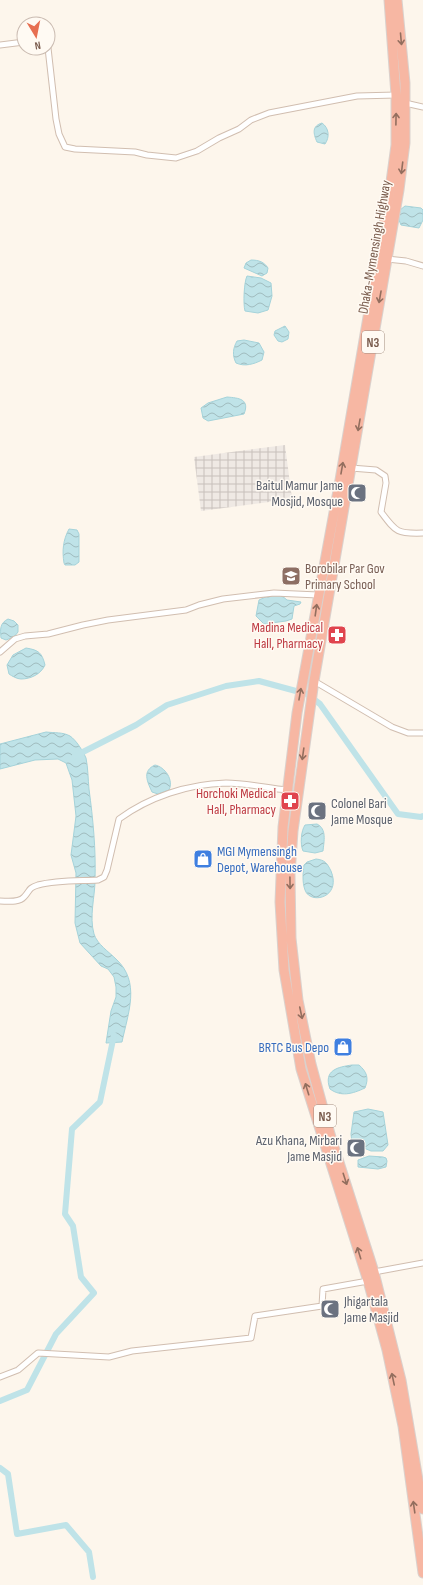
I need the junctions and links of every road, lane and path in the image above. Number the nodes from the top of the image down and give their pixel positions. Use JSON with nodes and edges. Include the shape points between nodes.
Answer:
{"nodes":[{"id":1,"x":389,"y":0,"type":"edge"},
{"id":2,"x":397,"y":0,"type":"edge"},
{"id":3,"x":16,"y":43,"type":"edge"},
{"id":4,"x":0,"y":45,"type":"edge"},
{"id":5,"x":49,"y":56,"type":"edge"},
{"id":6,"x":396,"y":95,"type":"junction"},
{"id":7,"x":405,"y":102,"type":"junction"},
{"id":8,"x":423,"y":107,"type":"edge"},
{"id":9,"x":387,"y":259,"type":"junction"},
{"id":10,"x":423,"y":266,"type":"edge"},
{"id":11,"x":351,"y":468,"type":"junction"},
{"id":12,"x":423,"y":533,"type":"edge"},
{"id":13,"x":318,"y":595,"type":"junction"},
{"id":14,"x":0,"y":652,"type":"edge"},
{"id":15,"x":314,"y":682,"type":"junction"},
{"id":16,"x":423,"y":733,"type":"edge"},
{"id":17,"x":287,"y":790,"type":"junction"},
{"id":18,"x":0,"y":901,"type":"edge"},
{"id":19,"x":423,"y":1263,"type":"edge"},
{"id":20,"x":374,"y":1272,"type":"junction"},
{"id":21,"x":368,"y":1281,"type":"junction"},
{"id":22,"x":0,"y":1377,"type":"edge"},
{"id":23,"x":423,"y":1509,"type":"edge"},
{"id":24,"x":423,"y":1573,"type":"edge"}],
"edges":[{"from":1,"to":6,"type":"highway","number":"N3"},
{"from":2,"to":7,"type":"highway","name":"Dhaka-Mymensingh Highway","number":"N3","one_way":true},
{"from":3,"to":4,"type":"street"},
{"from":5,"to":6,"type":"street","via":[[59,134],[65,147],[75,149],[135,152],[176,158],[197,152],[251,120],[269,114],[356,96]]},
{"from":13,"to":6,"type":"highway","number":"N3","one_way":true,"via":[[390,189],[396,146]]},
{"from":7,"to":8,"type":"street"},
{"from":7,"to":9,"type":"highway","name":"Dhaka-Mymensingh Highway","number":"N3","one_way":true,"via":[[405,143]]},
{"from":9,"to":10,"type":"street"},
{"from":9,"to":11,"type":"highway","name":"Dhaka-Mymensingh Highway","number":"N3","one_way":true},
{"from":11,"to":12,"type":"street","via":[[376,470],[385,476],[381,512],[394,529],[406,534]]},
{"from":11,"to":15,"type":"highway","name":"Dhaka-Mymensingh Highway","number":"N3"},
{"from":13,"to":14,"type":"street","via":[[274,593],[223,599],[186,610],[108,620],[48,634],[25,636],[15,639]]},
{"from":17,"to":13,"type":"highway","number":"N3","one_way":true,"via":[[297,713]]},
{"from":15,"to":16,"type":"street","via":[[392,727],[408,733]]},
{"from":15,"to":20,"type":"highway","name":"Dhaka-Mymensingh Highway","number":"N3","one_way":true,"via":[[293,830],[290,874],[291,938],[298,1000],[311,1064],[330,1134]]},
{"from":17,"to":18,"type":"street","via":[[227,783],[207,784],[150,800],[133,808],[119,819],[104,877],[98,880],[38,886],[30,888],[20,900]]},
{"from":21,"to":17,"type":"highway","number":"N3","one_way":true,"via":[[301,1069],[292,1021],[284,970],[280,902]]},
{"from":19,"to":20,"type":"street"},
{"from":20,"to":23,"type":"highway","name":"Dhaka-Mymensingh Highway","number":"N3","via":[[401,1380]]},
{"from":21,"to":22,"type":"street","via":[[323,1290],[322,1306],[255,1316],[251,1338],[132,1351],[109,1357],[38,1353],[18,1370]]},
{"from":24,"to":21,"type":"highway","number":"N3","one_way":true,"via":[[403,1426],[387,1350]]}]}
